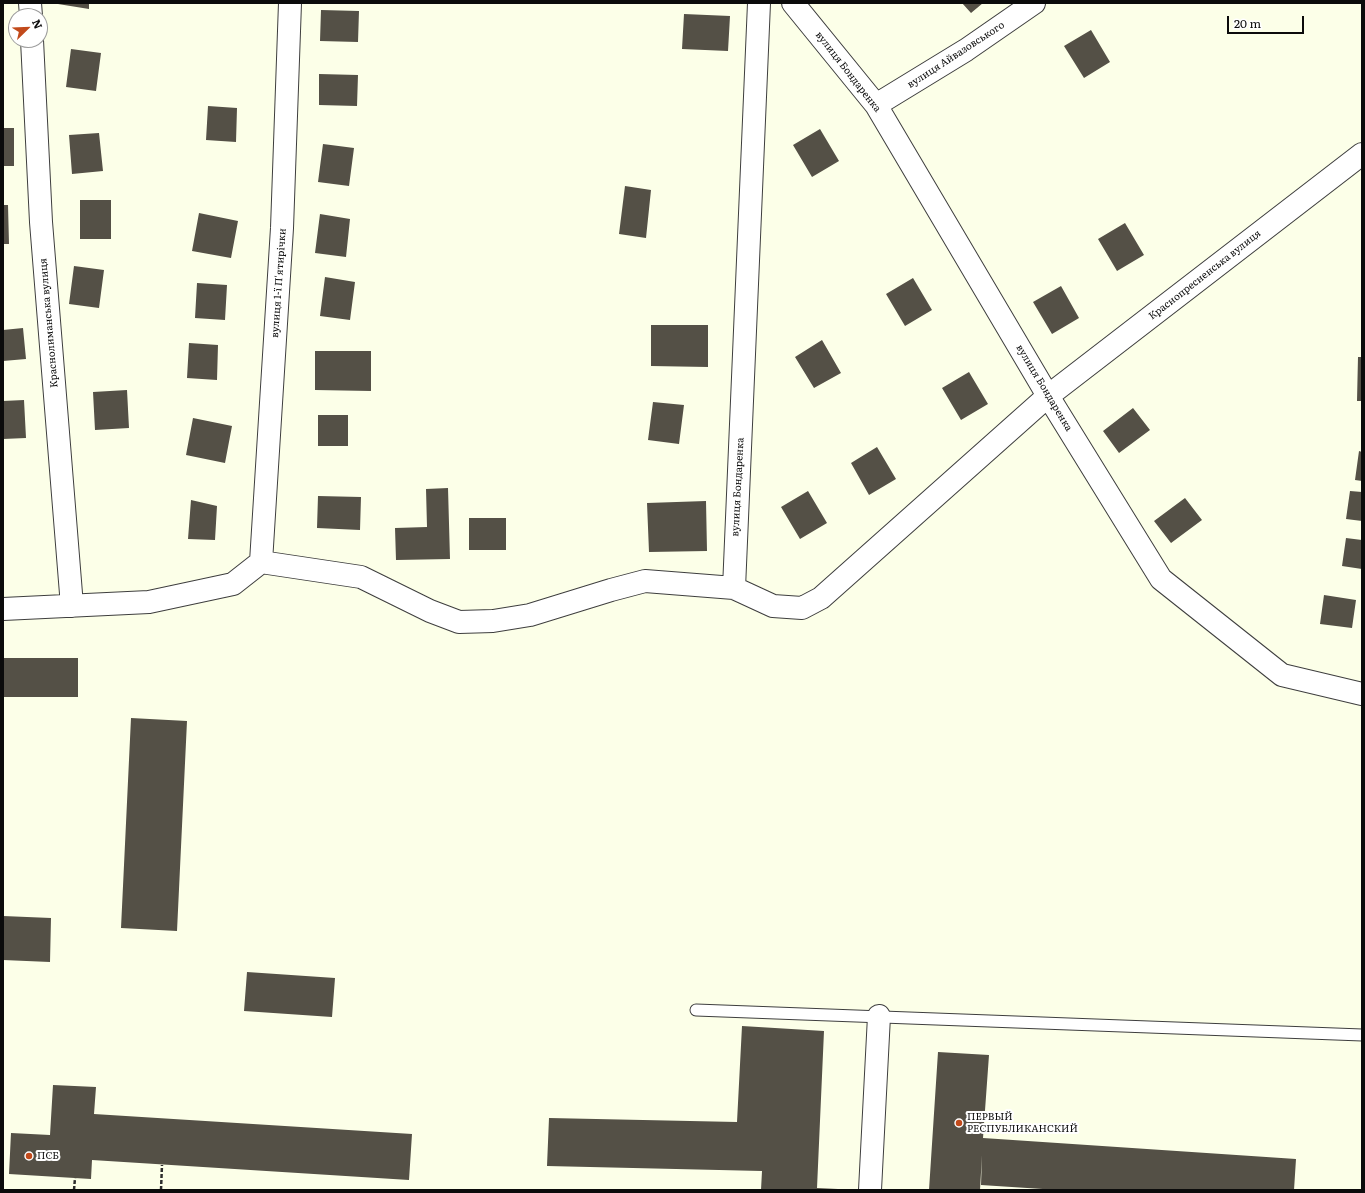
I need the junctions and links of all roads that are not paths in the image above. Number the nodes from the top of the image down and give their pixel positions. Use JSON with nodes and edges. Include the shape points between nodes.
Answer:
{"nodes":[{"id":1,"x":290,"y":3,"type":"edge"},
{"id":2,"x":759,"y":3,"type":"edge"},
{"id":3,"x":793,"y":3,"type":"edge"},
{"id":4,"x":1034,"y":3,"type":"edge"},
{"id":5,"x":32,"y":48,"type":"edge"},
{"id":6,"x":876,"y":105,"type":"junction"},
{"id":7,"x":1362,"y":154,"type":"edge"},
{"id":8,"x":1048,"y":396,"type":"junction"},
{"id":9,"x":260,"y":562,"type":"junction"},
{"id":10,"x":734,"y":588,"type":"junction"},
{"id":11,"x":72,"y":606,"type":"junction"},
{"id":12,"x":3,"y":609,"type":"edge"},
{"id":13,"x":1362,"y":694,"type":"edge"},
{"id":14,"x":696,"y":1010,"type":"dead end"},
{"id":15,"x":879,"y":1016,"type":"junction"},
{"id":16,"x":1362,"y":1035,"type":"edge"},
{"id":17,"x":870,"y":1190,"type":"edge"}],
"edges":[{"from":1,"to":9,"type":"street","name":"вулиця 1-ї П'ятирічки","via":[[282,228]]},
{"from":2,"to":10,"type":"street","name":"вулиця Бондаренка"},
{"from":3,"to":6,"type":"street","name":"вулиця Бондаренка"},
{"from":4,"to":6,"type":"street","name":"вулиця Айвазовського","via":[[966,50]]},
{"from":5,"to":11,"type":"street","name":"Краснолиманська вулиця","via":[[41,222]]},
{"from":6,"to":8,"type":"street","name":"вулиця Бондаренка"},
{"from":7,"to":8,"type":"street","name":"Краснопресненська вулиця"},
{"from":8,"to":10,"type":"street","name":"Краснопресненська вулиця","via":[[820,598],[802,608],[773,606]]},
{"from":8,"to":13,"type":"street","name":"вулиця Бондаренка","via":[[1161,579],[1282,675]]},
{"from":9,"to":10,"type":"street","via":[[361,577],[458,622],[530,616],[645,581]]},
{"from":9,"to":11,"type":"street","via":[[233,584],[149,602]]},
{"from":11,"to":12,"type":"street"},
{"from":14,"to":15,"type":"lane"},
{"from":15,"to":16,"type":"lane"},
{"from":15,"to":17,"type":"street"}]}
